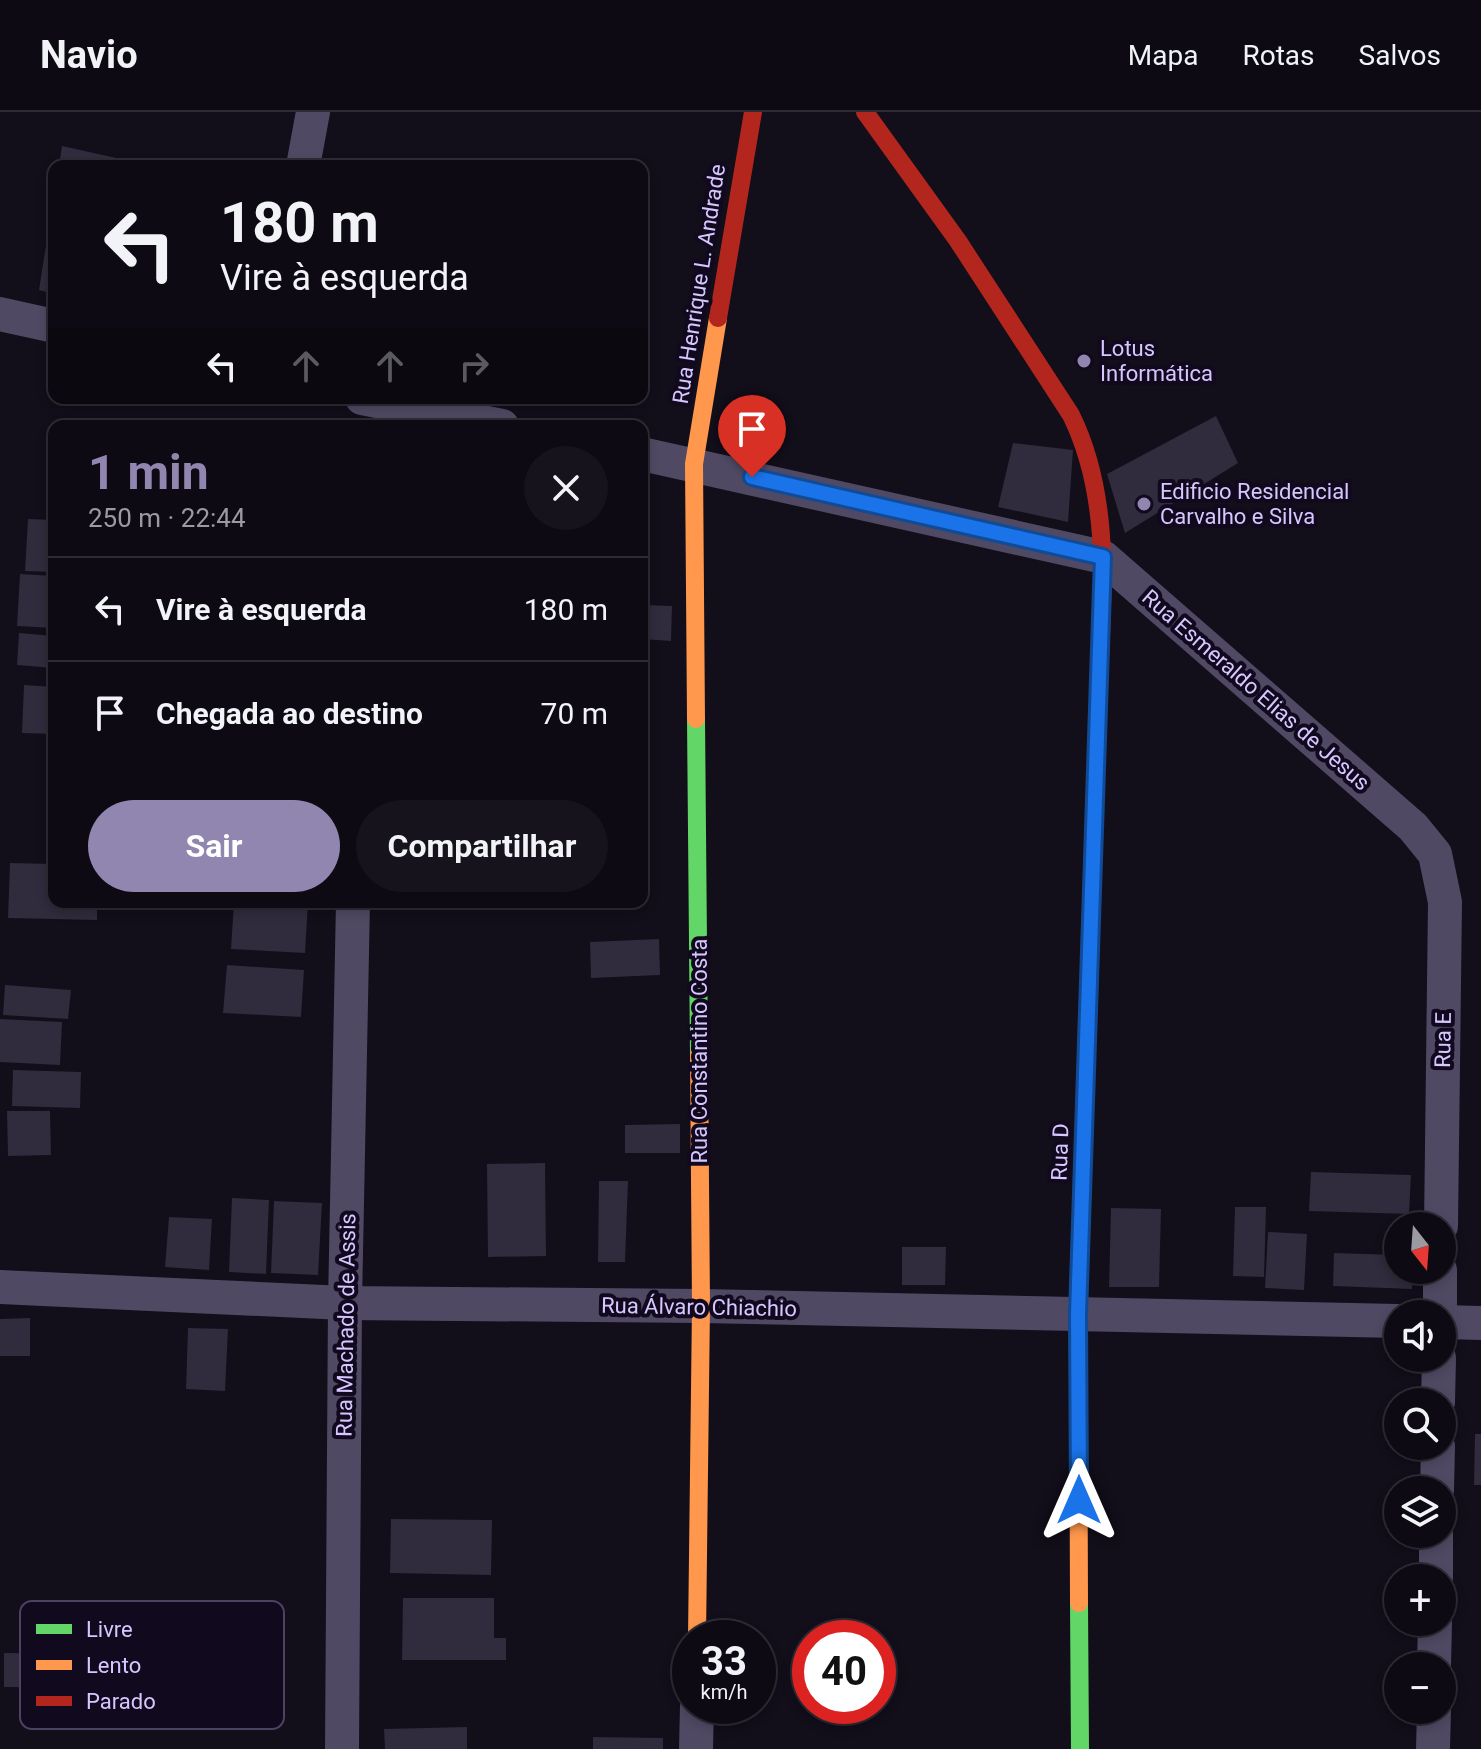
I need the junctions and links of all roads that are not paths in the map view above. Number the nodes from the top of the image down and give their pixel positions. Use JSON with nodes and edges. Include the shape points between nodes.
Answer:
{"nodes":[{"id":1,"x":313,"y":112,"type":"edge"},
{"id":2,"x":753,"y":112,"type":"edge"},
{"id":3,"x":865,"y":112,"type":"edge"},
{"id":4,"x":304,"y":160,"type":"edge"},
{"id":5,"x":0,"y":314,"type":"edge"},
{"id":6,"x":48,"y":325,"type":"edge"},
{"id":7,"x":392,"y":404,"type":"edge"},
{"id":8,"x":472,"y":420,"type":"edge"},
{"id":9,"x":648,"y":455,"type":"edge"},
{"id":10,"x":694,"y":464,"type":"junction"},
{"id":11,"x":1103,"y":557,"type":"junction"},
{"id":12,"x":1435,"y":854,"type":"joint"},
{"id":13,"x":353,"y":908,"type":"edge"},
{"id":14,"x":1441,"y":1212,"type":"edge"},
{"id":15,"x":0,"y":1287,"type":"edge"},
{"id":16,"x":345,"y":1303,"type":"junction"},
{"id":17,"x":701,"y":1306,"type":"junction"},
{"id":18,"x":1078,"y":1314,"type":"junction"},
{"id":19,"x":1384,"y":1321,"type":"edge"},
{"id":20,"x":1456,"y":1322,"type":"edge"},
{"id":21,"x":1481,"y":1323,"type":"edge"},
{"id":22,"x":697,"y":1620,"type":"edge"},
{"id":23,"x":697,"y":1724,"type":"edge"},
{"id":24,"x":1434,"y":1724,"type":"edge"},
{"id":25,"x":342,"y":1749,"type":"edge"},
{"id":26,"x":696,"y":1749,"type":"edge"},
{"id":27,"x":1080,"y":1749,"type":"edge"},
{"id":28,"x":1433,"y":1749,"type":"edge"}],
"edges":[{"from":1,"to":4,"type":"street"},
{"from":2,"to":10,"type":"street","name":"Rua Henrique L. Andrade"},
{"from":3,"to":11,"type":"street","name":"Rua D","via":[[958,241],[1082,434]]},
{"from":5,"to":6,"type":"street"},
{"from":7,"to":8,"type":"street"},
{"from":9,"to":10,"type":"street","name":"Rua Esmeraldo Elias de Jesus"},
{"from":10,"to":11,"type":"street","name":"Rua Esmeraldo Elias de Jesus"},
{"from":10,"to":17,"type":"street","name":"Rua Constantino Costa"},
{"from":11,"to":12,"type":"street","name":"Rua Esmeraldo Elias de Jesus","via":[[1413,827]]},
{"from":11,"to":18,"type":"street","name":"Rua D"},
{"from":12,"to":14,"type":"street","name":"Rua E","via":[[1445,902]]},
{"from":13,"to":16,"type":"street","name":"Rua Machado de Assis"},
{"from":15,"to":16,"type":"street","name":"Rua Álvaro Chiachio"},
{"from":16,"to":17,"type":"street","name":"Rua Álvaro Chiachio"},
{"from":16,"to":25,"type":"street","name":"Rua Machado de Assis"},
{"from":17,"to":18,"type":"street","name":"Rua Álvaro Chiachio"},
{"from":17,"to":22,"type":"street","name":"Rua Constantino Costa"},
{"from":18,"to":19,"type":"street","name":"Rua Álvaro Chiachio"},
{"from":18,"to":27,"type":"street","name":"Rua D"},
{"from":20,"to":21,"type":"street"},
{"from":23,"to":26,"type":"street"},
{"from":24,"to":28,"type":"street"}]}
